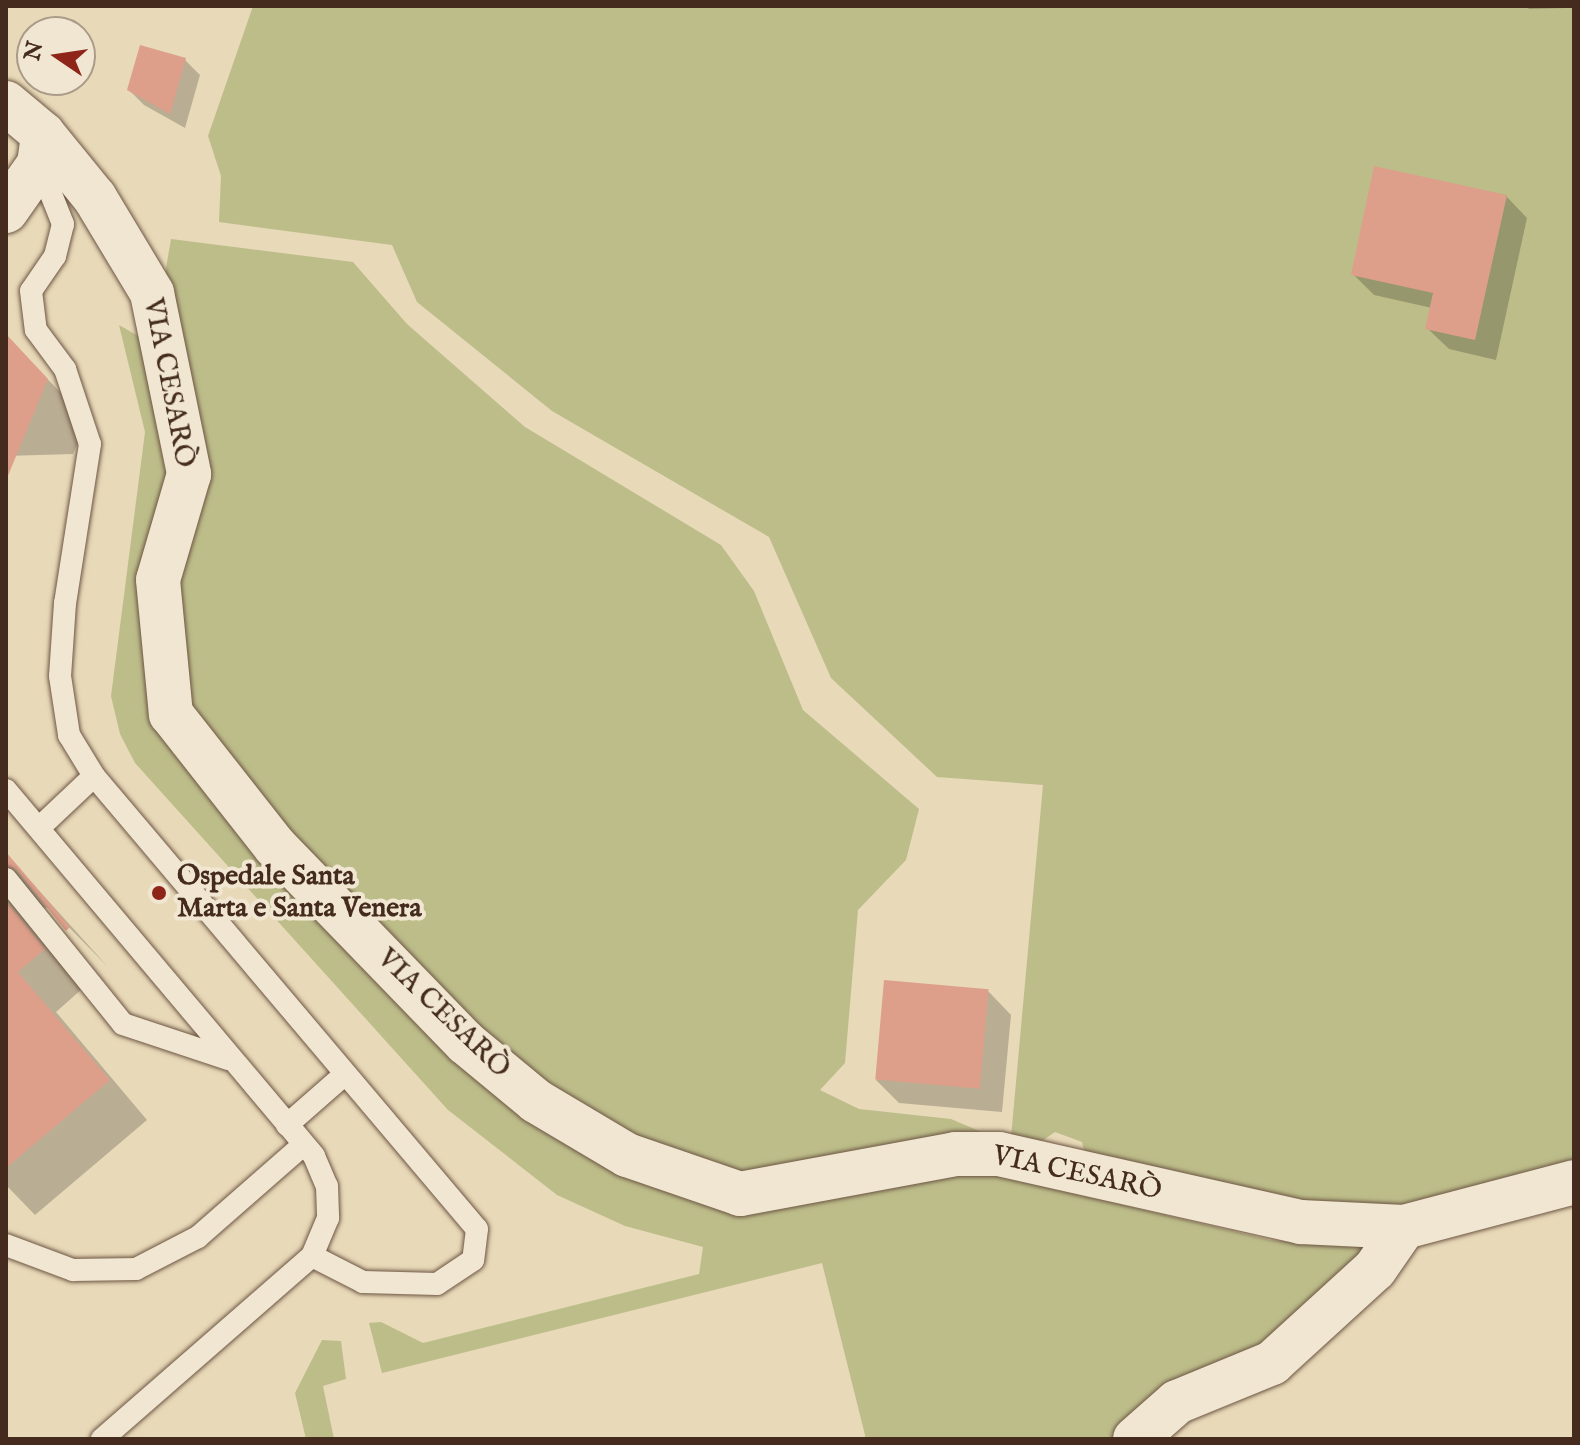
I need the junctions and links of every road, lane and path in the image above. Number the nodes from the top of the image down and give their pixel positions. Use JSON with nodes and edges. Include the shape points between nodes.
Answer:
{"nodes":[{"id":1,"x":6,"y":103,"type":"edge"},
{"id":2,"x":41,"y":149,"type":"junction"},
{"id":3,"x":6,"y":211,"type":"edge"},
{"id":4,"x":94,"y":776,"type":"junction"},
{"id":5,"x":6,"y":790,"type":"edge"},
{"id":6,"x":40,"y":827,"type":"junction"},
{"id":7,"x":6,"y":879,"type":"edge"},
{"id":8,"x":228,"y":1059,"type":"junction"},
{"id":9,"x":345,"y":1074,"type":"junction"},
{"id":10,"x":287,"y":1125,"type":"junction"},
{"id":11,"x":303,"y":1145,"type":"junction"},
{"id":12,"x":1574,"y":1182,"type":"edge"},
{"id":13,"x":1404,"y":1227,"type":"junction"},
{"id":14,"x":6,"y":1245,"type":"edge"},
{"id":15,"x":312,"y":1256,"type":"junction"},
{"id":16,"x":102,"y":1439,"type":"edge"},
{"id":17,"x":1135,"y":1439,"type":"edge"}],
"edges":[{"from":1,"to":2,"type":"street","name":"VIA CESARÒ"},
{"from":2,"to":3,"type":"street"},
{"from":2,"to":4,"type":"lane","via":[[63,224],[55,256],[31,291],[36,330],[65,369],[90,444],[65,603],[60,676],[69,735]]},
{"from":2,"to":13,"type":"street","name":"VIA CESARÒ","via":[[95,198],[152,293],[189,474],[158,580],[171,714],[275,846],[466,1043],[536,1101],[627,1155],[740,1194],[955,1154],[999,1154],[1301,1222]]},
{"from":4,"to":6,"type":"lane"},
{"from":4,"to":9,"type":"lane"},
{"from":5,"to":6,"type":"lane"},
{"from":6,"to":8,"type":"lane"},
{"from":7,"to":8,"type":"lane","via":[[123,1024]]},
{"from":8,"to":10,"type":"lane"},
{"from":9,"to":10,"type":"lane"},
{"from":9,"to":15,"type":"lane","via":[[477,1229],[473,1260],[437,1284],[363,1282]]},
{"from":10,"to":11,"type":"lane"},
{"from":11,"to":14,"type":"lane","via":[[198,1237],[136,1269],[73,1270]]},
{"from":11,"to":15,"type":"lane","via":[[327,1186],[328,1218]]},
{"from":12,"to":13,"type":"street","name":"VIA CESARÒ"},
{"from":13,"to":17,"type":"street","via":[[1375,1269],[1272,1363],[1177,1402]]},
{"from":15,"to":16,"type":"lane"}]}
